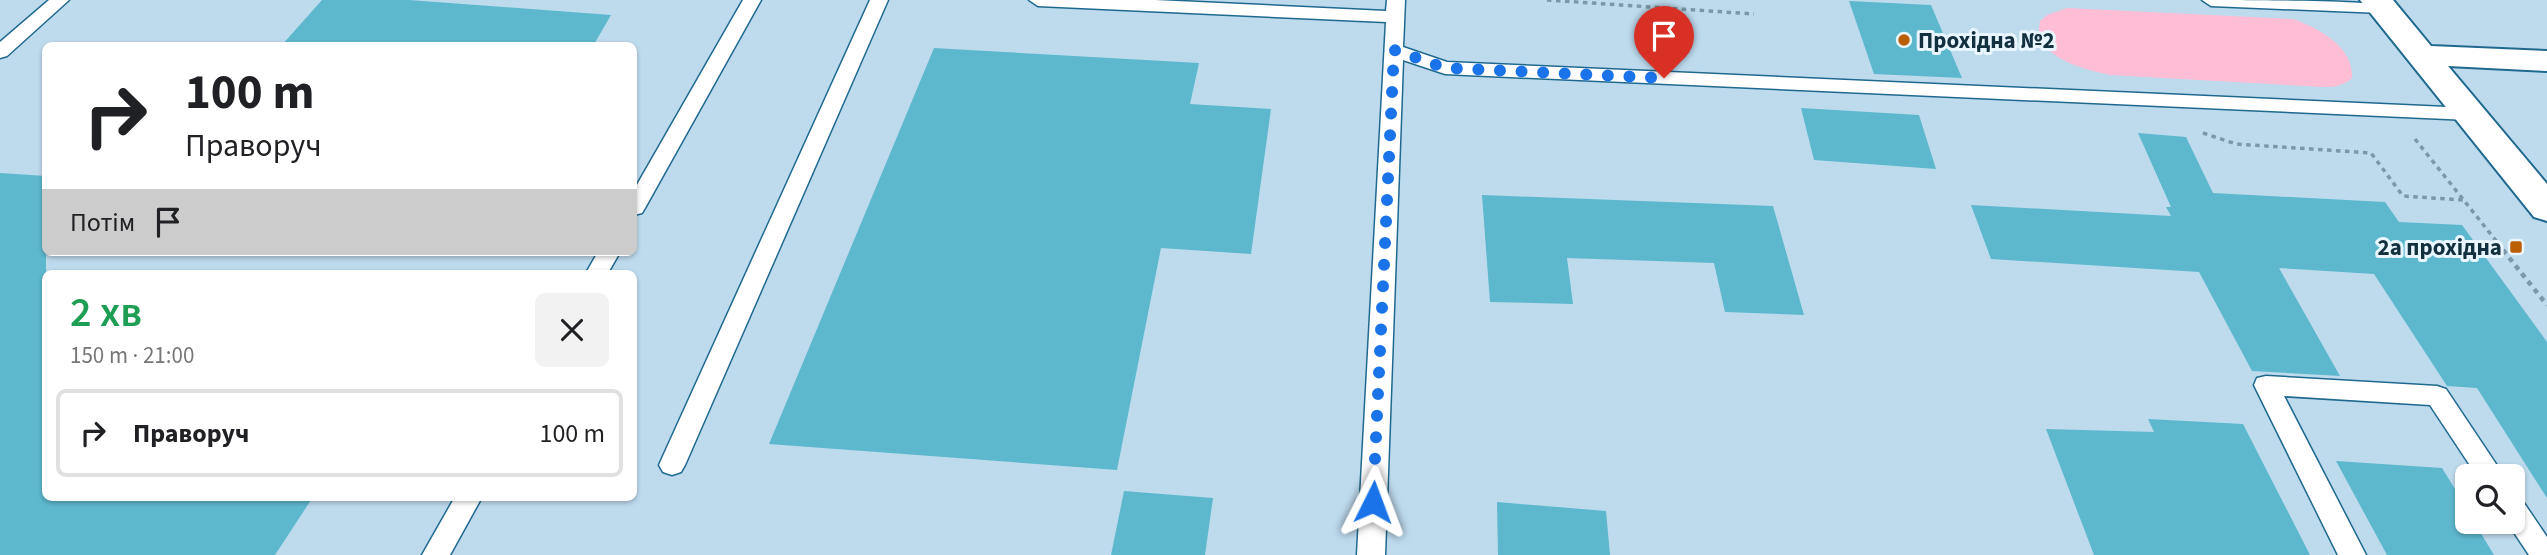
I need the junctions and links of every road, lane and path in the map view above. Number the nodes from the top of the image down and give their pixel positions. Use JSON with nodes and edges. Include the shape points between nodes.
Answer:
{"nodes":[{"id":1,"x":60,"y":0,"type":"edge"},
{"id":2,"x":752,"y":0,"type":"edge"},
{"id":3,"x":879,"y":0,"type":"edge"},
{"id":4,"x":1038,"y":0,"type":"edge"},
{"id":5,"x":1547,"y":0,"type":"edge"},
{"id":6,"x":2211,"y":0,"type":"edge"},
{"id":7,"x":2379,"y":4,"type":"edge"},
{"id":8,"x":1396,"y":9,"type":"edge"},
{"id":9,"x":1754,"y":14,"type":"dead end"},
{"id":10,"x":1394,"y":50,"type":"junction"},
{"id":11,"x":0,"y":52,"type":"edge"},
{"id":12,"x":2419,"y":55,"type":"junction"},
{"id":13,"x":2547,"y":61,"type":"edge"},
{"id":14,"x":2393,"y":111,"type":"junction"},
{"id":15,"x":2469,"y":114,"type":"junction"},
{"id":16,"x":2201,"y":132,"type":"dead end"},
{"id":17,"x":2463,"y":200,"type":"junction"},
{"id":18,"x":637,"y":203,"type":"edge"},
{"id":19,"x":2547,"y":208,"type":"edge"},
{"id":20,"x":2547,"y":305,"type":"edge"},
{"id":21,"x":2483,"y":464,"type":"edge"},
{"id":22,"x":672,"y":465,"type":"dead end"},
{"id":23,"x":467,"y":501,"type":"edge"},
{"id":24,"x":2525,"y":527,"type":"edge"},
{"id":25,"x":436,"y":555,"type":"edge"},
{"id":26,"x":1371,"y":555,"type":"edge"},
{"id":27,"x":2352,"y":555,"type":"edge"},
{"id":28,"x":2544,"y":555,"type":"edge"}],
"edges":[{"from":1,"to":11,"type":"lane"},
{"from":2,"to":18,"type":"lane"},
{"from":3,"to":22,"type":"lane"},
{"from":4,"to":8,"type":"lane"},
{"from":5,"to":9,"type":"path"},
{"from":6,"to":7,"type":"lane"},
{"from":7,"to":12,"type":"street"},
{"from":8,"to":10,"type":"lane"},
{"from":10,"to":14,"type":"lane","via":[[1445,68]]},
{"from":10,"to":26,"type":"lane"},
{"from":12,"to":13,"type":"street"},
{"from":12,"to":15,"type":"street"},
{"from":14,"to":15,"type":"lane"},
{"from":14,"to":17,"type":"path"},
{"from":15,"to":19,"type":"street"},
{"from":16,"to":17,"type":"path","via":[[2236,144],[2371,153],[2403,197]]},
{"from":17,"to":20,"type":"path"},
{"from":21,"to":27,"type":"lane","via":[[2437,396],[2266,385]]},
{"from":23,"to":25,"type":"lane"},
{"from":24,"to":28,"type":"lane"}]}
